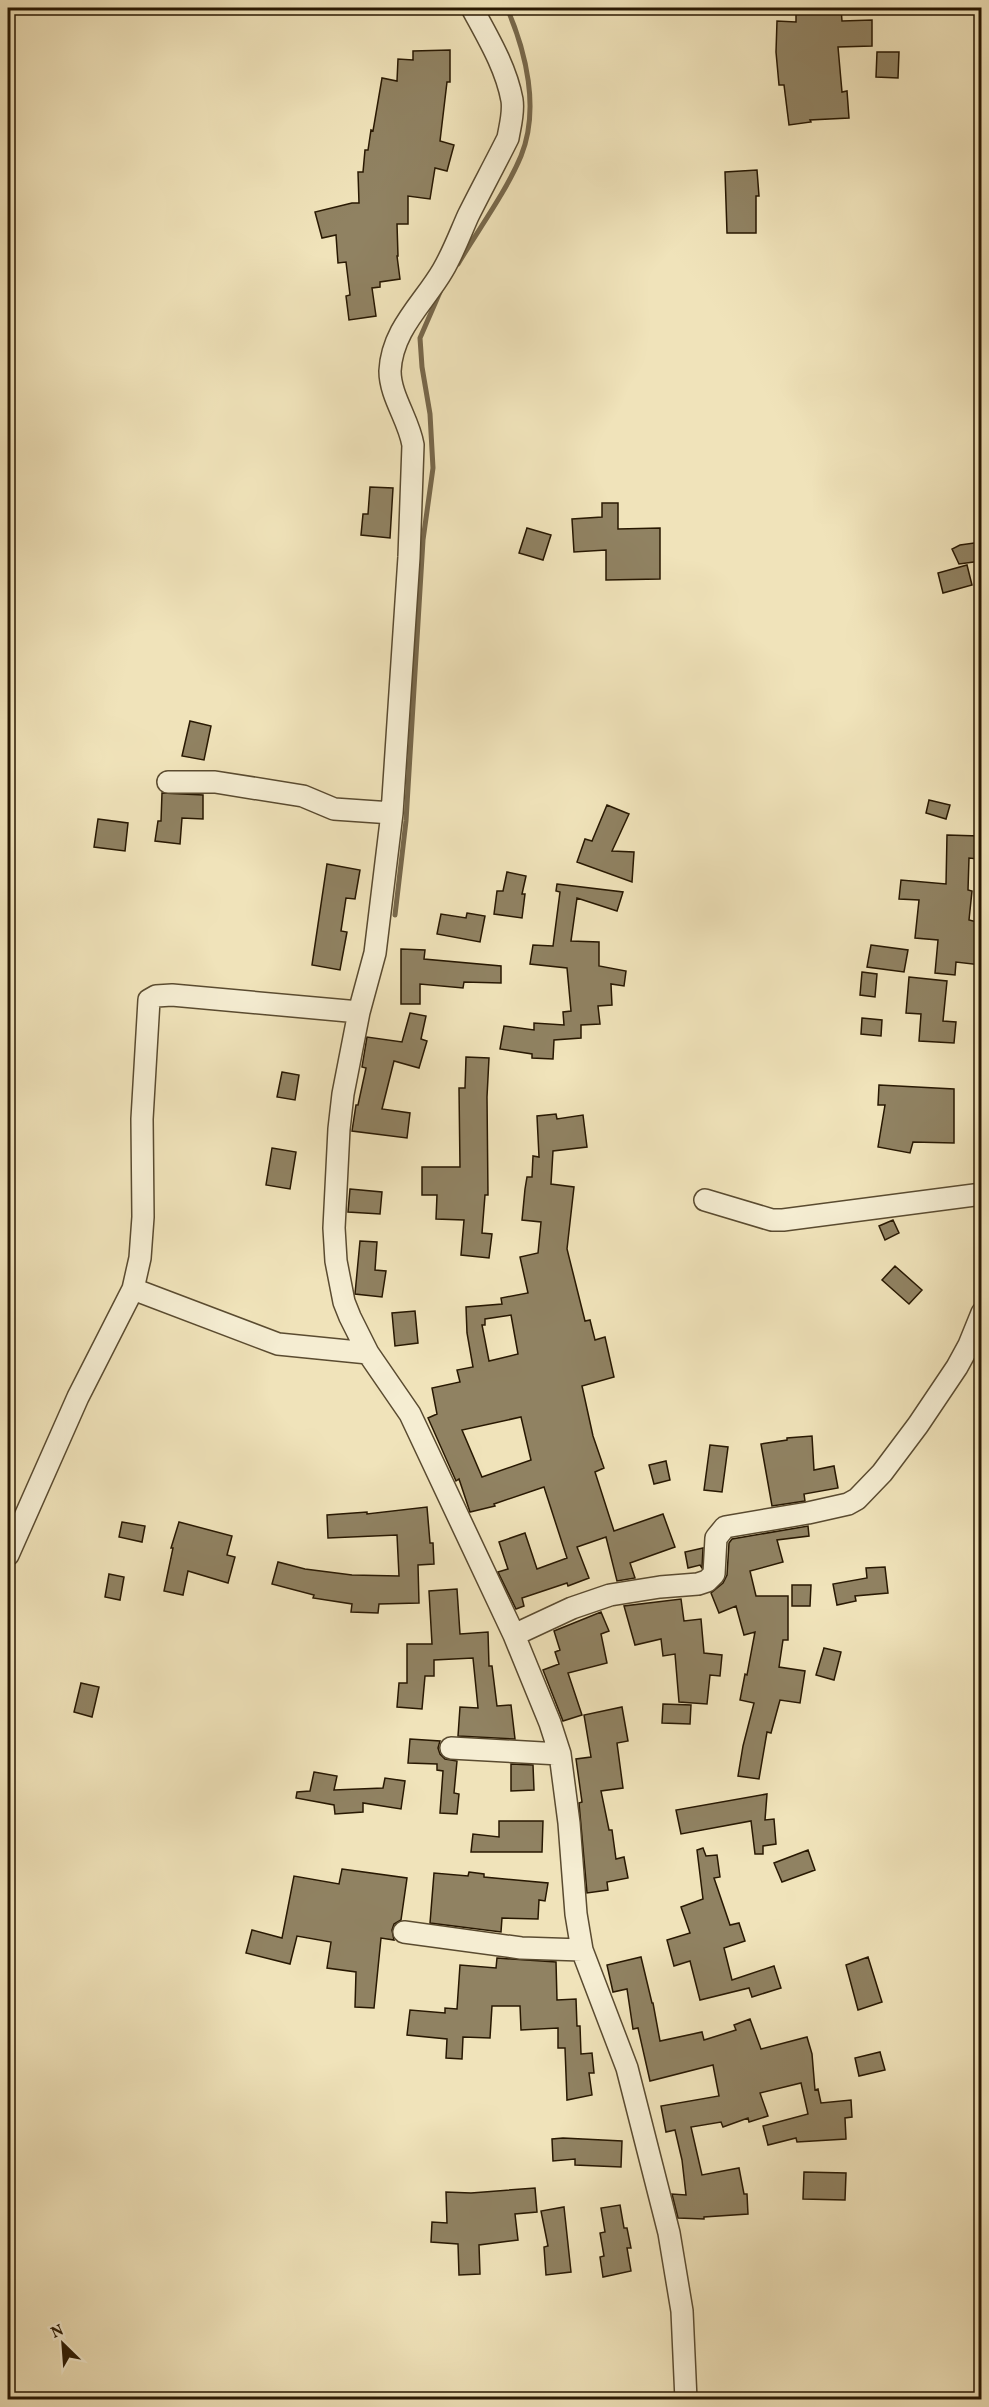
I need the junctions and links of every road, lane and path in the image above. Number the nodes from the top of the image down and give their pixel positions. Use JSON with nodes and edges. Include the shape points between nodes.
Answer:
{"nodes":[{"id":1,"x":472,"y":8,"type":"edge"},
{"id":2,"x":168,"y":782,"type":"dead end"},
{"id":3,"x":392,"y":813,"type":"junction"},
{"id":4,"x":359,"y":1012,"type":"junction"},
{"id":5,"x":981,"y":1194,"type":"edge"},
{"id":6,"x":705,"y":1200,"type":"dead end"},
{"id":7,"x":134,"y":1289,"type":"junction"},
{"id":8,"x":981,"y":1313,"type":"edge"},
{"id":9,"x":368,"y":1353,"type":"junction"},
{"id":10,"x":8,"y":1555,"type":"edge"},
{"id":11,"x":514,"y":1635,"type":"junction"},
{"id":12,"x":452,"y":1748,"type":"dead end"},
{"id":13,"x":560,"y":1754,"type":"junction"},
{"id":14,"x":404,"y":1932,"type":"dead end"},
{"id":15,"x":582,"y":1950,"type":"junction"},
{"id":16,"x":686,"y":2400,"type":"edge"}],
"edges":[{"from":1,"to":3,"type":"street","via":[[496,53],[512,100],[512,119],[508,138],[442,271],[407,320],[394,348],[392,385],[412,445],[409,557]]},
{"from":2,"to":3,"type":"street","via":[[215,782],[303,796],[334,808]]},
{"from":3,"to":4,"type":"street","via":[[375,953]]},
{"from":4,"to":7,"type":"street","via":[[172,995],[149,1000],[142,1119],[143,1217]]},
{"from":4,"to":9,"type":"street","via":[[343,1094],[334,1228],[344,1302]]},
{"from":5,"to":6,"type":"street","via":[[783,1220]]},
{"from":7,"to":9,"type":"street","via":[[278,1344]]},
{"from":7,"to":10,"type":"street","via":[[78,1397]]},
{"from":8,"to":11,"type":"street","via":[[957,1367],[889,1463],[857,1499],[818,1511],[725,1527],[716,1538],[714,1574],[707,1581],[610,1595]]},
{"from":9,"to":11,"type":"street","via":[[410,1414]]},
{"from":11,"to":13,"type":"street"},
{"from":12,"to":13,"type":"street"},
{"from":13,"to":15,"type":"street"},
{"from":14,"to":15,"type":"street","via":[[521,1948]]},
{"from":15,"to":16,"type":"street","via":[[627,2068],[669,2233],[682,2311]]}]}
